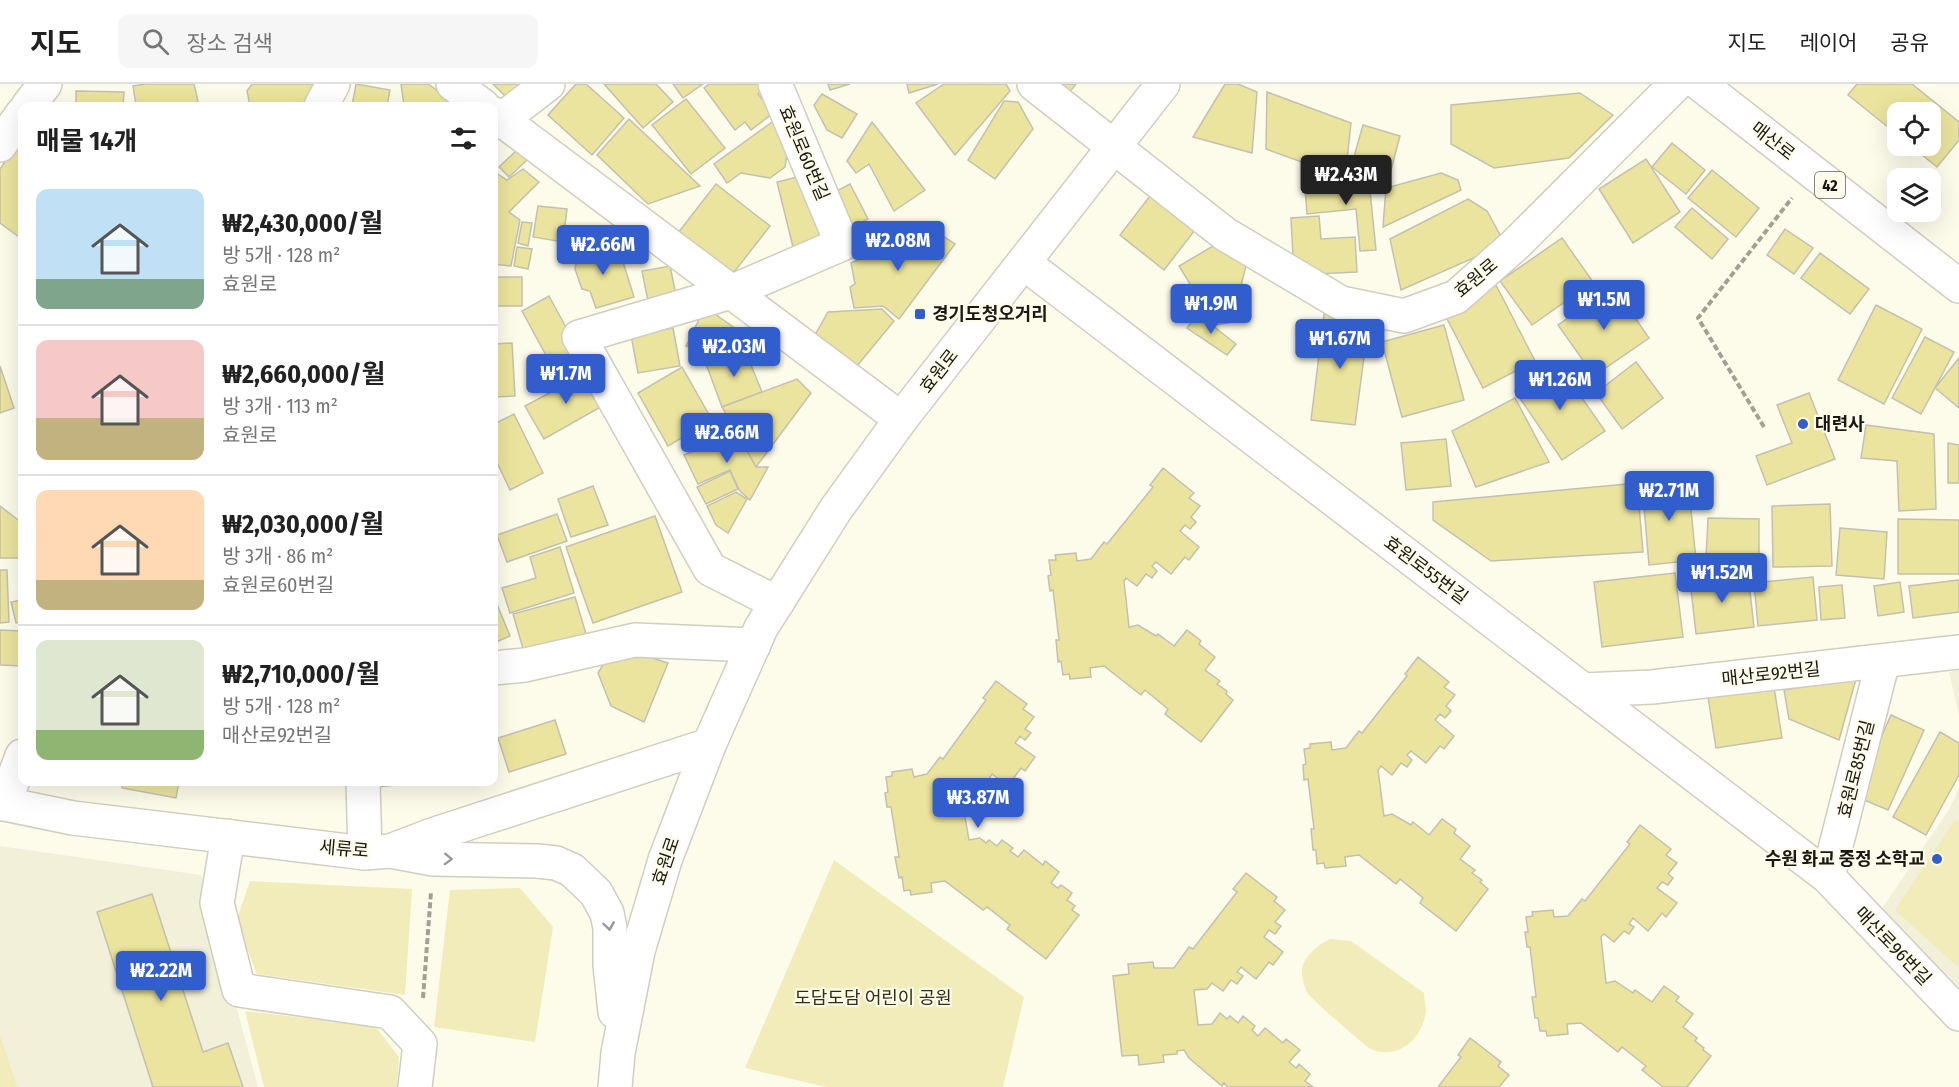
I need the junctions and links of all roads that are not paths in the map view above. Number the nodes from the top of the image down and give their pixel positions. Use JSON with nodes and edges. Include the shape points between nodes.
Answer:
{"nodes":[{"id":1,"x":45,"y":84,"type":"edge"},
{"id":2,"x":333,"y":84,"type":"edge"},
{"id":3,"x":453,"y":84,"type":"edge"},
{"id":4,"x":548,"y":84,"type":"edge"},
{"id":5,"x":775,"y":84,"type":"edge"},
{"id":6,"x":1034,"y":84,"type":"edge"},
{"id":7,"x":1163,"y":84,"type":"edge"},
{"id":8,"x":1676,"y":84,"type":"edge"},
{"id":9,"x":1700,"y":84,"type":"edge"},
{"id":10,"x":31,"y":102,"type":"edge"},
{"id":11,"x":323,"y":102,"type":"edge"},
{"id":12,"x":478,"y":102,"type":"edge"},
{"id":13,"x":498,"y":110,"type":"edge"},
{"id":14,"x":498,"y":117,"type":"edge"},
{"id":15,"x":18,"y":120,"type":"edge"},
{"id":16,"x":0,"y":145,"type":"edge"},
{"id":17,"x":1114,"y":148,"type":"junction"},
{"id":18,"x":1024,"y":263,"type":"junction"},
{"id":19,"x":1959,"y":286,"type":"edge"},
{"id":20,"x":731,"y":292,"type":"junction"},
{"id":21,"x":901,"y":419,"type":"junction"},
{"id":22,"x":777,"y":603,"type":"junction"},
{"id":23,"x":754,"y":645,"type":"junction"},
{"id":24,"x":1959,"y":652,"type":"edge"},
{"id":25,"x":1883,"y":661,"type":"junction"},
{"id":26,"x":498,"y":668,"type":"edge"},
{"id":27,"x":1583,"y":690,"type":"junction"},
{"id":28,"x":709,"y":745,"type":"junction"},
{"id":29,"x":18,"y":766,"type":"edge"},
{"id":30,"x":364,"y":786,"type":"edge"},
{"id":31,"x":2,"y":804,"type":"edge"},
{"id":32,"x":228,"y":836,"type":"junction"},
{"id":33,"x":378,"y":852,"type":"junction"},
{"id":34,"x":1828,"y":877,"type":"junction"},
{"id":35,"x":1959,"y":1014,"type":"edge"},
{"id":36,"x":618,"y":1053,"type":"junction"},
{"id":37,"x":415,"y":1087,"type":"edge"},
{"id":38,"x":615,"y":1087,"type":"edge"}],
"edges":[{"from":1,"to":10,"type":"street"},
{"from":2,"to":11,"type":"street"},
{"from":3,"to":12,"type":"street"},
{"from":4,"to":13,"type":"street"},
{"from":5,"to":20,"type":"street","name":"효원로60번길","via":[[842,244]]},
{"from":6,"to":17,"type":"street"},
{"from":7,"to":17,"type":"street","name":"효원로"},
{"from":8,"to":17,"type":"street","name":"효원로","via":[[1516,244],[1456,297],[1404,316],[1341,303],[1225,234]]},
{"from":9,"to":19,"type":"street","name":"매산로","number":"42"},
{"from":14,"to":20,"type":"street"},
{"from":15,"to":16,"type":"street"},
{"from":17,"to":18,"type":"street","name":"효원로"},
{"from":18,"to":21,"type":"street","name":"효원로"},
{"from":18,"to":27,"type":"street","name":"효원로55번길"},
{"from":20,"to":21,"type":"street"},
{"from":20,"to":22,"type":"street","via":[[579,337],[710,569]]},
{"from":21,"to":22,"type":"street","name":"효원로","via":[[836,509]]},
{"from":22,"to":23,"type":"street","name":"효원로"},
{"from":23,"to":26,"type":"street","via":[[635,640]]},
{"from":23,"to":28,"type":"street","name":"효원로"},
{"from":24,"to":25,"type":"street","name":"매산로92번길"},
{"from":25,"to":27,"type":"street","name":"매산로92번길","via":[[1652,687]]},
{"from":25,"to":34,"type":"street","name":"효원로85번길"},
{"from":27,"to":34,"type":"street","name":"효원로55번길"},
{"from":28,"to":33,"type":"street","name":"세류로"},
{"from":28,"to":36,"type":"street","name":"효원로","via":[[666,856],[638,951]]},
{"from":29,"to":31,"type":"street"},
{"from":30,"to":33,"type":"street"},
{"from":31,"to":32,"type":"street","name":"세류로","via":[[73,818]]},
{"from":32,"to":33,"type":"street","name":"세류로"},
{"from":32,"to":37,"type":"street","via":[[218,903],[239,990],[390,1012],[420,1044]]},
{"from":33,"to":36,"type":"street","one_way":true,"via":[[433,859],[556,863],[584,880],[607,913],[610,928]]},
{"from":34,"to":35,"type":"street","name":"매산로96번길"},
{"from":36,"to":38,"type":"street","name":"효원로"}]}
